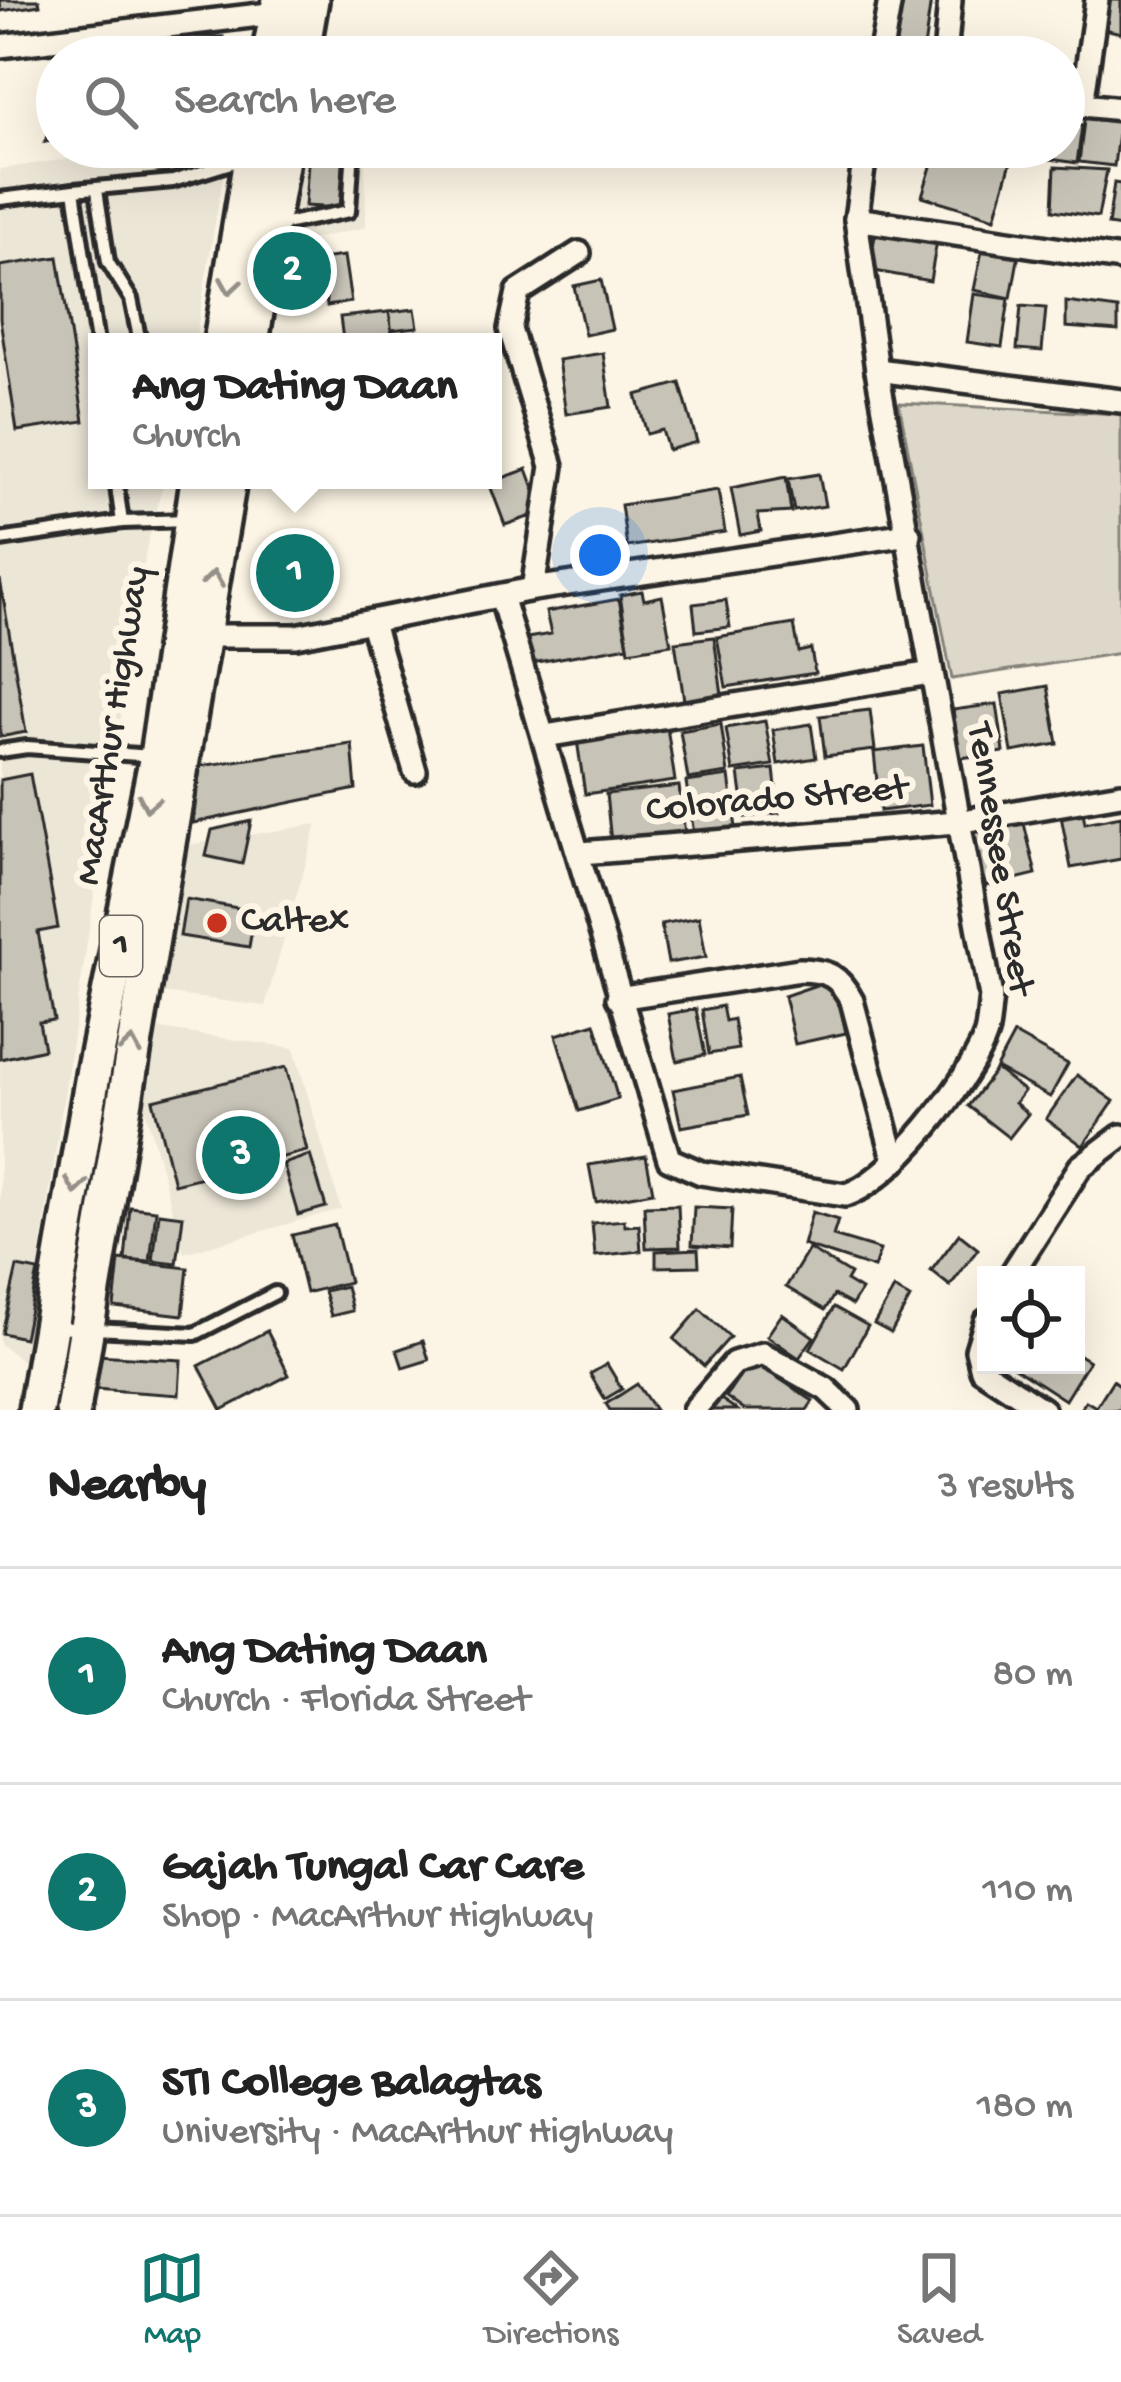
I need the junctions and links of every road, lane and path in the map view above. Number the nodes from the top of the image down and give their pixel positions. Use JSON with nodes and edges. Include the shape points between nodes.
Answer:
{"nodes":[{"id":1,"x":890,"y":0,"type":"edge"},
{"id":2,"x":950,"y":0,"type":"edge"},
{"id":3,"x":1097,"y":0,"type":"edge"},
{"id":4,"x":294,"y":6,"type":"edge"},
{"id":5,"x":74,"y":36,"type":"edge"},
{"id":6,"x":279,"y":36,"type":"edge"},
{"id":7,"x":298,"y":36,"type":"edge"},
{"id":8,"x":884,"y":36,"type":"edge"},
{"id":9,"x":947,"y":36,"type":"edge"},
{"id":10,"x":36,"y":41,"type":"edge"},
{"id":11,"x":0,"y":46,"type":"edge"},
{"id":12,"x":1085,"y":52,"type":"edge"},
{"id":13,"x":1085,"y":105,"type":"edge"},
{"id":14,"x":1121,"y":109,"type":"edge"},
{"id":15,"x":211,"y":168,"type":"edge"},
{"id":16,"x":263,"y":168,"type":"edge"},
{"id":17,"x":352,"y":168,"type":"edge"},
{"id":18,"x":863,"y":168,"type":"edge"},
{"id":19,"x":74,"y":190,"type":"junction"},
{"id":20,"x":98,"y":190,"type":"junction"},
{"id":21,"x":0,"y":199,"type":"edge"},
{"id":22,"x":856,"y":219,"type":"junction"},
{"id":23,"x":255,"y":228,"type":"junction"},
{"id":24,"x":578,"y":253,"type":"dead end"},
{"id":25,"x":1121,"y":259,"type":"edge"},
{"id":26,"x":117,"y":278,"type":"junction"},
{"id":27,"x":88,"y":284,"type":"junction"},
{"id":28,"x":95,"y":333,"type":"edge"},
{"id":29,"x":138,"y":333,"type":"edge"},
{"id":30,"x":224,"y":333,"type":"edge"},
{"id":31,"x":251,"y":333,"type":"edge"},
{"id":32,"x":877,"y":370,"type":"junction"},
{"id":33,"x":1121,"y":401,"type":"edge"},
{"id":34,"x":117,"y":489,"type":"edge"},
{"id":35,"x":200,"y":489,"type":"edge"},
{"id":36,"x":224,"y":489,"type":"edge"},
{"id":37,"x":122,"y":521,"type":"junction"},
{"id":38,"x":207,"y":523,"type":"junction"},
{"id":39,"x":909,"y":534,"type":"junction"},
{"id":40,"x":0,"y":540,"type":"edge"},
{"id":41,"x":533,"y":590,"type":"junction"},
{"id":42,"x":500,"y":596,"type":"junction"},
{"id":43,"x":371,"y":623,"type":"junction"},
{"id":44,"x":189,"y":636,"type":"junction"},
{"id":45,"x":931,"y":673,"type":"junction"},
{"id":46,"x":545,"y":736,"type":"junction"},
{"id":47,"x":0,"y":752,"type":"edge"},
{"id":48,"x":170,"y":759,"type":"junction"},
{"id":49,"x":415,"y":771,"type":"dead end"},
{"id":50,"x":1121,"y":794,"type":"edge"},
{"id":51,"x":957,"y":822,"type":"junction"},
{"id":52,"x":581,"y":853,"type":"junction"},
{"id":53,"x":618,"y":998,"type":"junction"},
{"id":54,"x":1121,"y":1136,"type":"edge"},
{"id":55,"x":896,"y":1162,"type":"junction"},
{"id":56,"x":1017,"y":1266,"type":"edge"},
{"id":57,"x":275,"y":1293,"type":"dead end"},
{"id":58,"x":51,"y":1327,"type":"junction"},
{"id":59,"x":86,"y":1330,"type":"junction"},
{"id":60,"x":988,"y":1374,"type":"edge"},
{"id":61,"x":36,"y":1410,"type":"edge"},
{"id":62,"x":73,"y":1410,"type":"edge"},
{"id":63,"x":694,"y":1410,"type":"edge"},
{"id":64,"x":848,"y":1410,"type":"edge"},
{"id":65,"x":1043,"y":1410,"type":"edge"}],
"edges":[{"from":1,"to":8,"type":"street"},
{"from":2,"to":9,"type":"street"},
{"from":3,"to":12,"type":"street"},
{"from":4,"to":5,"type":"street"},
{"from":4,"to":6,"type":"highway"},
{"from":4,"to":7,"type":"highway"},
{"from":10,"to":11,"type":"street"},
{"from":13,"to":14,"type":"street"},
{"from":15,"to":20,"type":"lane"},
{"from":16,"to":23,"type":"highway"},
{"from":17,"to":23,"type":"lane","via":[[349,211]]},
{"from":18,"to":22,"type":"street","name":"Tennessee Street"},
{"from":19,"to":20,"type":"lane"},
{"from":19,"to":21,"type":"lane"},
{"from":19,"to":27,"type":"lane"},
{"from":20,"to":26,"type":"lane","via":[[107,262]]},
{"from":22,"to":25,"type":"street"},
{"from":22,"to":32,"type":"street","name":"Tennessee Street"},
{"from":23,"to":30,"type":"highway","one_way":true},
{"from":23,"to":31,"type":"highway"},
{"from":24,"to":41,"type":"street","via":[[518,292],[510,329],[552,466]]},
{"from":26,"to":27,"type":"lane"},
{"from":26,"to":29,"type":"lane"},
{"from":27,"to":28,"type":"lane"},
{"from":32,"to":33,"type":"street"},
{"from":32,"to":39,"type":"street","name":"Tennessee Street"},
{"from":34,"to":37,"type":"lane"},
{"from":35,"to":38,"type":"highway","name":"MacArthur Highway","number":"1"},
{"from":36,"to":38,"type":"highway","name":"MacArthur Highway","number":"1"},
{"from":37,"to":38,"type":"lane"},
{"from":37,"to":40,"type":"lane"},
{"from":38,"to":44,"type":"highway","name":"MacArthur Highway","number":"1"},
{"from":39,"to":41,"type":"street"},
{"from":39,"to":45,"type":"street","name":"Tennessee Street"},
{"from":41,"to":42,"type":"street"},
{"from":42,"to":43,"type":"street"},
{"from":42,"to":46,"type":"street","name":"Tennessee Street"},
{"from":43,"to":44,"type":"street","via":[[296,636]]},
{"from":43,"to":49,"type":"street"},
{"from":44,"to":48,"type":"highway","name":"MacArthur Highway","number":"1"},
{"from":45,"to":46,"type":"street"},
{"from":45,"to":51,"type":"street","name":"Tennessee Street"},
{"from":46,"to":52,"type":"street","name":"Tennessee Street"},
{"from":47,"to":48,"type":"lane","via":[[27,747]]},
{"from":48,"to":58,"type":"highway","name":"MacArthur Highway","number":"1","one_way":true,"via":[[94,1069]]},
{"from":59,"to":48,"type":"highway","name":"MacArthur Highway","number":"1","one_way":true},
{"from":50,"to":51,"type":"street","name":"Colorado Street"},
{"from":51,"to":52,"type":"street","name":"Colorado Street"},
{"from":51,"to":55,"type":"street","name":"Tennessee Street","via":[[991,997],[986,1036]]},
{"from":52,"to":53,"type":"street","name":"Tennessee Street"},
{"from":53,"to":55,"type":"street","name":"Tennessee Street","via":[[663,1146],[679,1166],[845,1196]]},
{"from":53,"to":55,"type":"street","via":[[800,970],[840,979]]},
{"from":54,"to":56,"type":"street","via":[[1080,1167]]},
{"from":57,"to":59,"type":"lane","via":[[195,1334]]},
{"from":58,"to":59,"type":"lane"},
{"from":58,"to":61,"type":"highway","name":"MacArthur Highway","number":"1"},
{"from":59,"to":62,"type":"highway","name":"MacArthur Highway","number":"1"},
{"from":60,"to":65,"type":"street"},
{"from":63,"to":64,"type":"street","via":[[734,1364],[763,1354]]}]}
